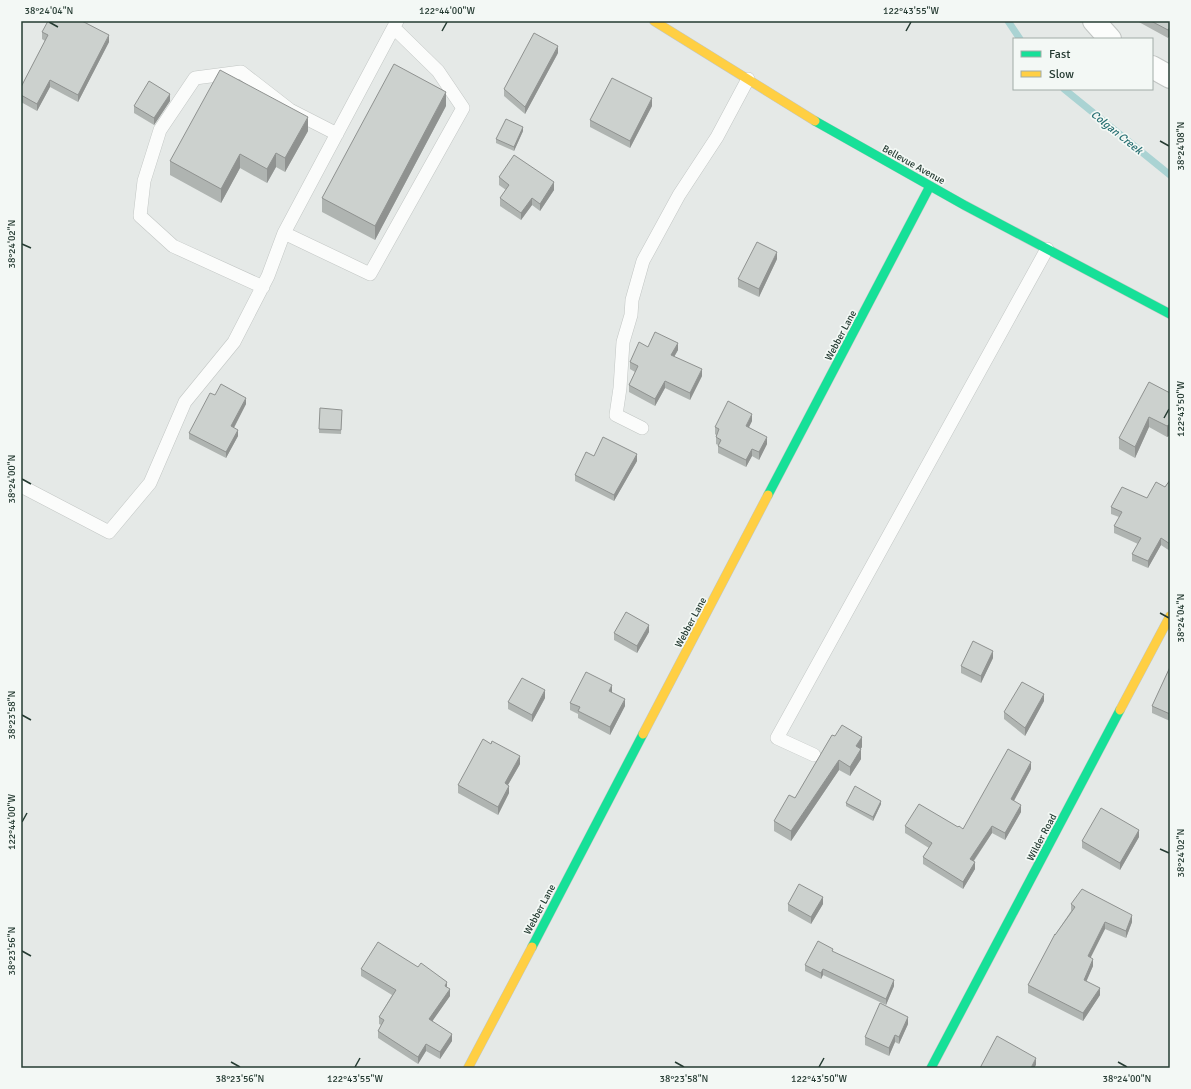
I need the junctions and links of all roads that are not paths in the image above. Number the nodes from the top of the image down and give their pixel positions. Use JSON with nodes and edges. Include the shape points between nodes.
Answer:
{"nodes":[{"id":1,"x":654,"y":21,"type":"edge"},
{"id":2,"x":1094,"y":21,"type":"edge"},
{"id":3,"x":396,"y":24,"type":"edge"},
{"id":4,"x":1109,"y":38,"type":"edge"},
{"id":5,"x":1153,"y":68,"type":"edge"},
{"id":6,"x":1170,"y":77,"type":"edge"},
{"id":7,"x":748,"y":80,"type":"junction"},
{"id":8,"x":337,"y":134,"type":"junction"},
{"id":9,"x":930,"y":186,"type":"junction"},
{"id":10,"x":284,"y":233,"type":"junction"},
{"id":11,"x":1047,"y":248,"type":"junction"},
{"id":12,"x":263,"y":287,"type":"junction"},
{"id":13,"x":1170,"y":314,"type":"edge"},
{"id":14,"x":642,"y":428,"type":"dead end"},
{"id":15,"x":21,"y":486,"type":"edge"},
{"id":16,"x":1170,"y":616,"type":"edge"},
{"id":17,"x":814,"y":755,"type":"dead end"},
{"id":18,"x":468,"y":1068,"type":"edge"},
{"id":19,"x":931,"y":1068,"type":"edge"}],
"edges":[{"from":1,"to":7,"type":"street","name":"Bellevue Avenue"},
{"from":2,"to":4,"type":"street"},
{"from":3,"to":8,"type":"lane"},
{"from":3,"to":10,"type":"lane","via":[[438,71],[463,108],[370,274]]},
{"from":5,"to":6,"type":"street"},
{"from":7,"to":9,"type":"street","name":"Bellevue Avenue"},
{"from":7,"to":14,"type":"lane","via":[[643,261],[624,342],[616,415]]},
{"from":8,"to":10,"type":"lane"},
{"from":8,"to":12,"type":"lane","via":[[290,110],[241,72],[195,78],[160,130],[144,181],[140,216],[173,246]]},
{"from":9,"to":11,"type":"street","name":"Bellevue Avenue"},
{"from":9,"to":18,"type":"street","name":"Webber Lane"},
{"from":10,"to":12,"type":"lane"},
{"from":11,"to":13,"type":"street","name":"Bellevue Avenue"},
{"from":11,"to":17,"type":"lane","via":[[777,738]]},
{"from":12,"to":15,"type":"lane","via":[[234,342],[185,402],[150,483],[109,532]]},
{"from":16,"to":19,"type":"street","name":"Wilder Road"}]}
